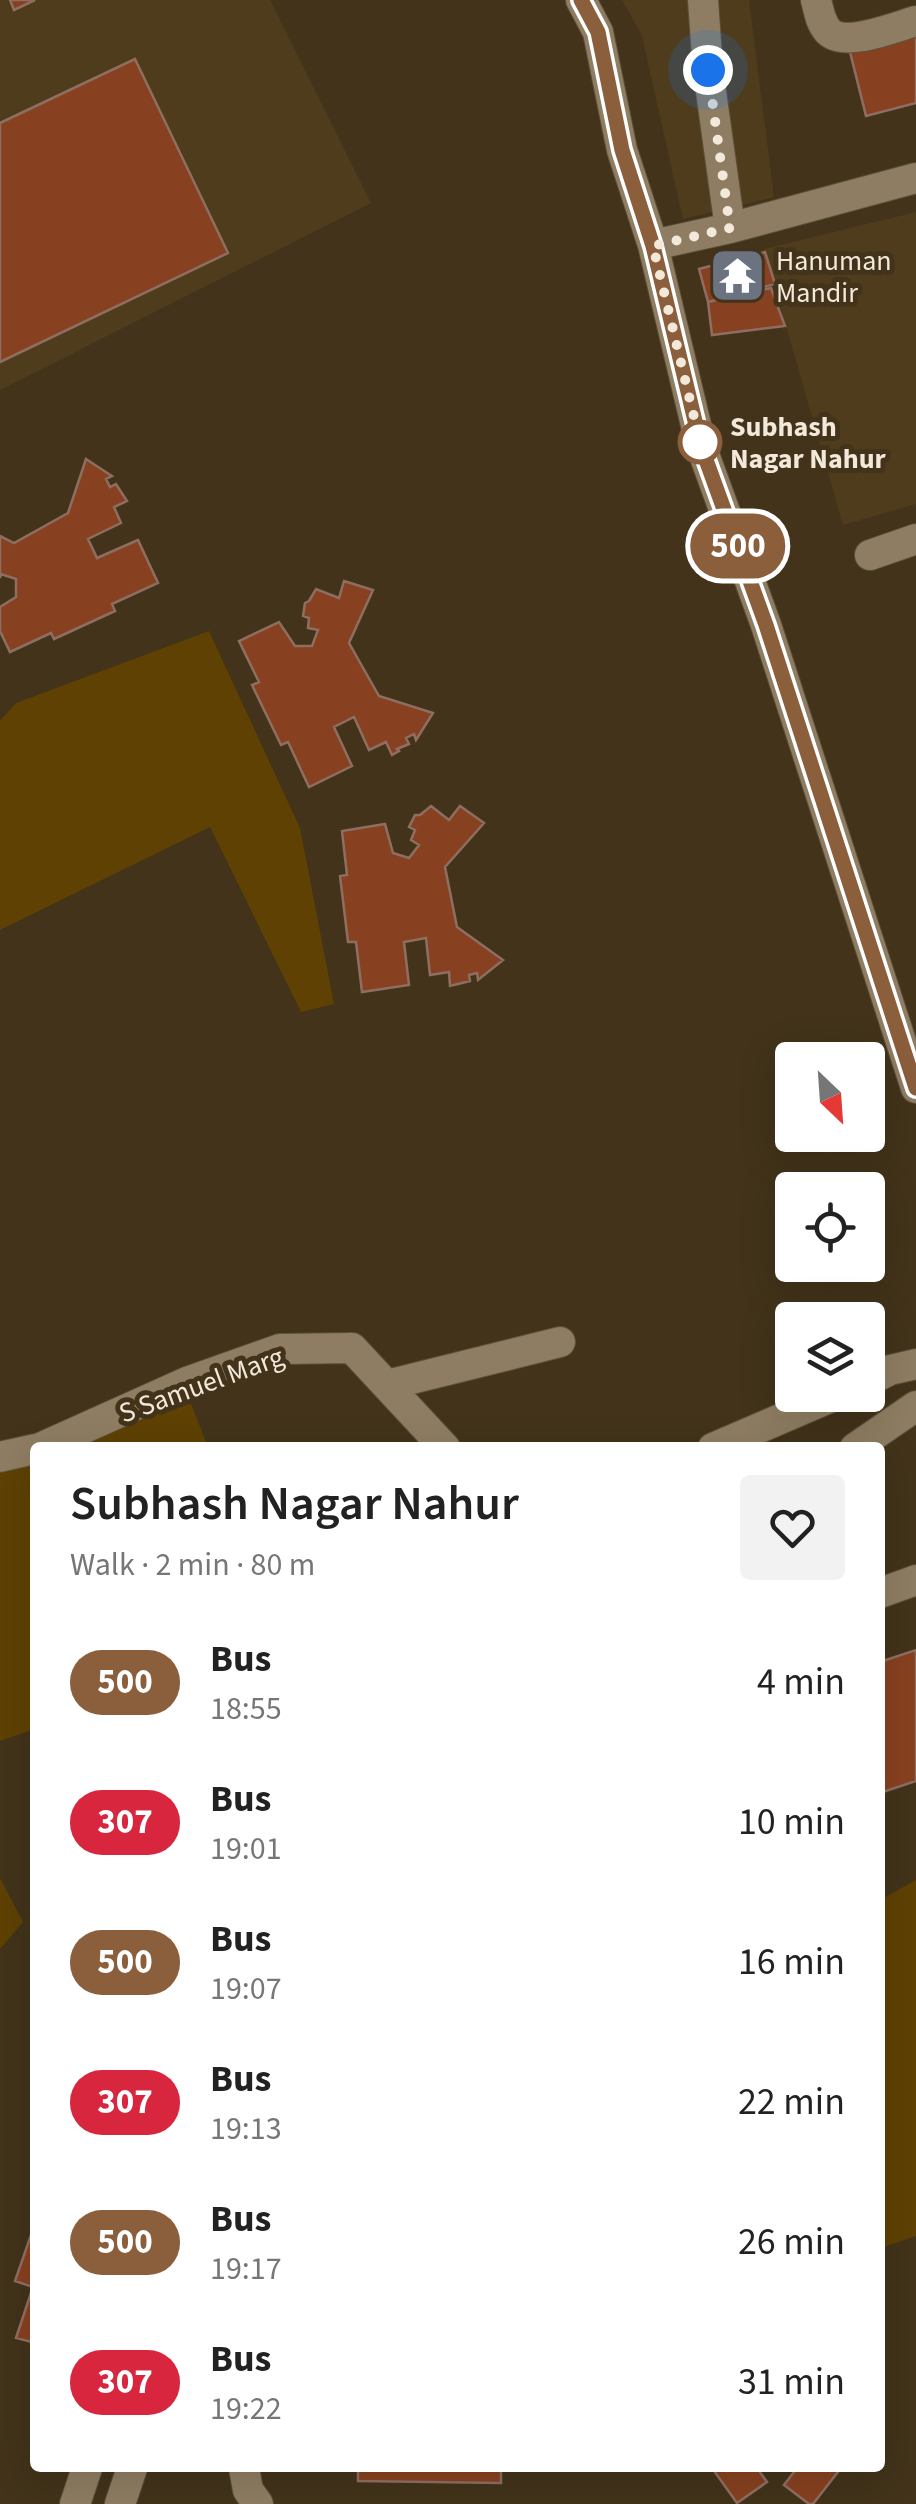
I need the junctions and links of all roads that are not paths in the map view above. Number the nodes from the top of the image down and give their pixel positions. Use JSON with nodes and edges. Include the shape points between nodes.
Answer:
{"nodes":[{"id":1,"x":581,"y":0,"type":"edge"},
{"id":2,"x":704,"y":0,"type":"edge"},
{"id":3,"x":816,"y":0,"type":"edge"},
{"id":4,"x":916,"y":22,"type":"edge"},
{"id":5,"x":916,"y":178,"type":"edge"},
{"id":6,"x":730,"y":228,"type":"junction"},
{"id":7,"x":653,"y":246,"type":"junction"},
{"id":8,"x":916,"y":539,"type":"edge"},
{"id":9,"x":870,"y":555,"type":"dead end"},
{"id":10,"x":910,"y":1054,"type":"edge"},
{"id":11,"x":916,"y":1088,"type":"edge"},
{"id":12,"x":560,"y":1342,"type":"dead end"},
{"id":13,"x":916,"y":1364,"type":"edge"},
{"id":14,"x":885,"y":1372,"type":"edge"},
{"id":15,"x":387,"y":1385,"type":"junction"},
{"id":16,"x":916,"y":1406,"type":"edge"},
{"id":17,"x":797,"y":1412,"type":"edge"},
{"id":18,"x":36,"y":1442,"type":"edge"},
{"id":19,"x":440,"y":1442,"type":"edge"},
{"id":20,"x":727,"y":1442,"type":"edge"},
{"id":21,"x":864,"y":1442,"type":"edge"},
{"id":22,"x":916,"y":1580,"type":"edge"},
{"id":23,"x":885,"y":1590,"type":"edge"},
{"id":24,"x":86,"y":2472,"type":"edge"},
{"id":25,"x":131,"y":2472,"type":"edge"},
{"id":26,"x":245,"y":2472,"type":"edge"},
{"id":27,"x":75,"y":2504,"type":"edge"},
{"id":28,"x":120,"y":2504,"type":"edge"},
{"id":29,"x":258,"y":2504,"type":"edge"}],
"edges":[{"from":1,"to":7,"type":"street","via":[[598,32],[622,150]]},
{"from":2,"to":6,"type":"street"},
{"from":3,"to":4,"type":"street","via":[[831,35],[847,40]]},
{"from":5,"to":6,"type":"street"},
{"from":6,"to":7,"type":"street"},
{"from":7,"to":10,"type":"street","via":[[701,446]]},
{"from":8,"to":9,"type":"street"},
{"from":10,"to":11,"type":"street"},
{"from":12,"to":15,"type":"street"},
{"from":13,"to":14,"type":"street"},
{"from":15,"to":18,"type":"street","name":"S Samuel Marg","via":[[352,1348],[280,1349]]},
{"from":15,"to":19,"type":"street","name":"S Samuel Marg"},
{"from":16,"to":21,"type":"street"},
{"from":17,"to":20,"type":"street"},
{"from":22,"to":23,"type":"street"},
{"from":24,"to":27,"type":"street"},
{"from":25,"to":28,"type":"street"},
{"from":26,"to":29,"type":"street"}]}
